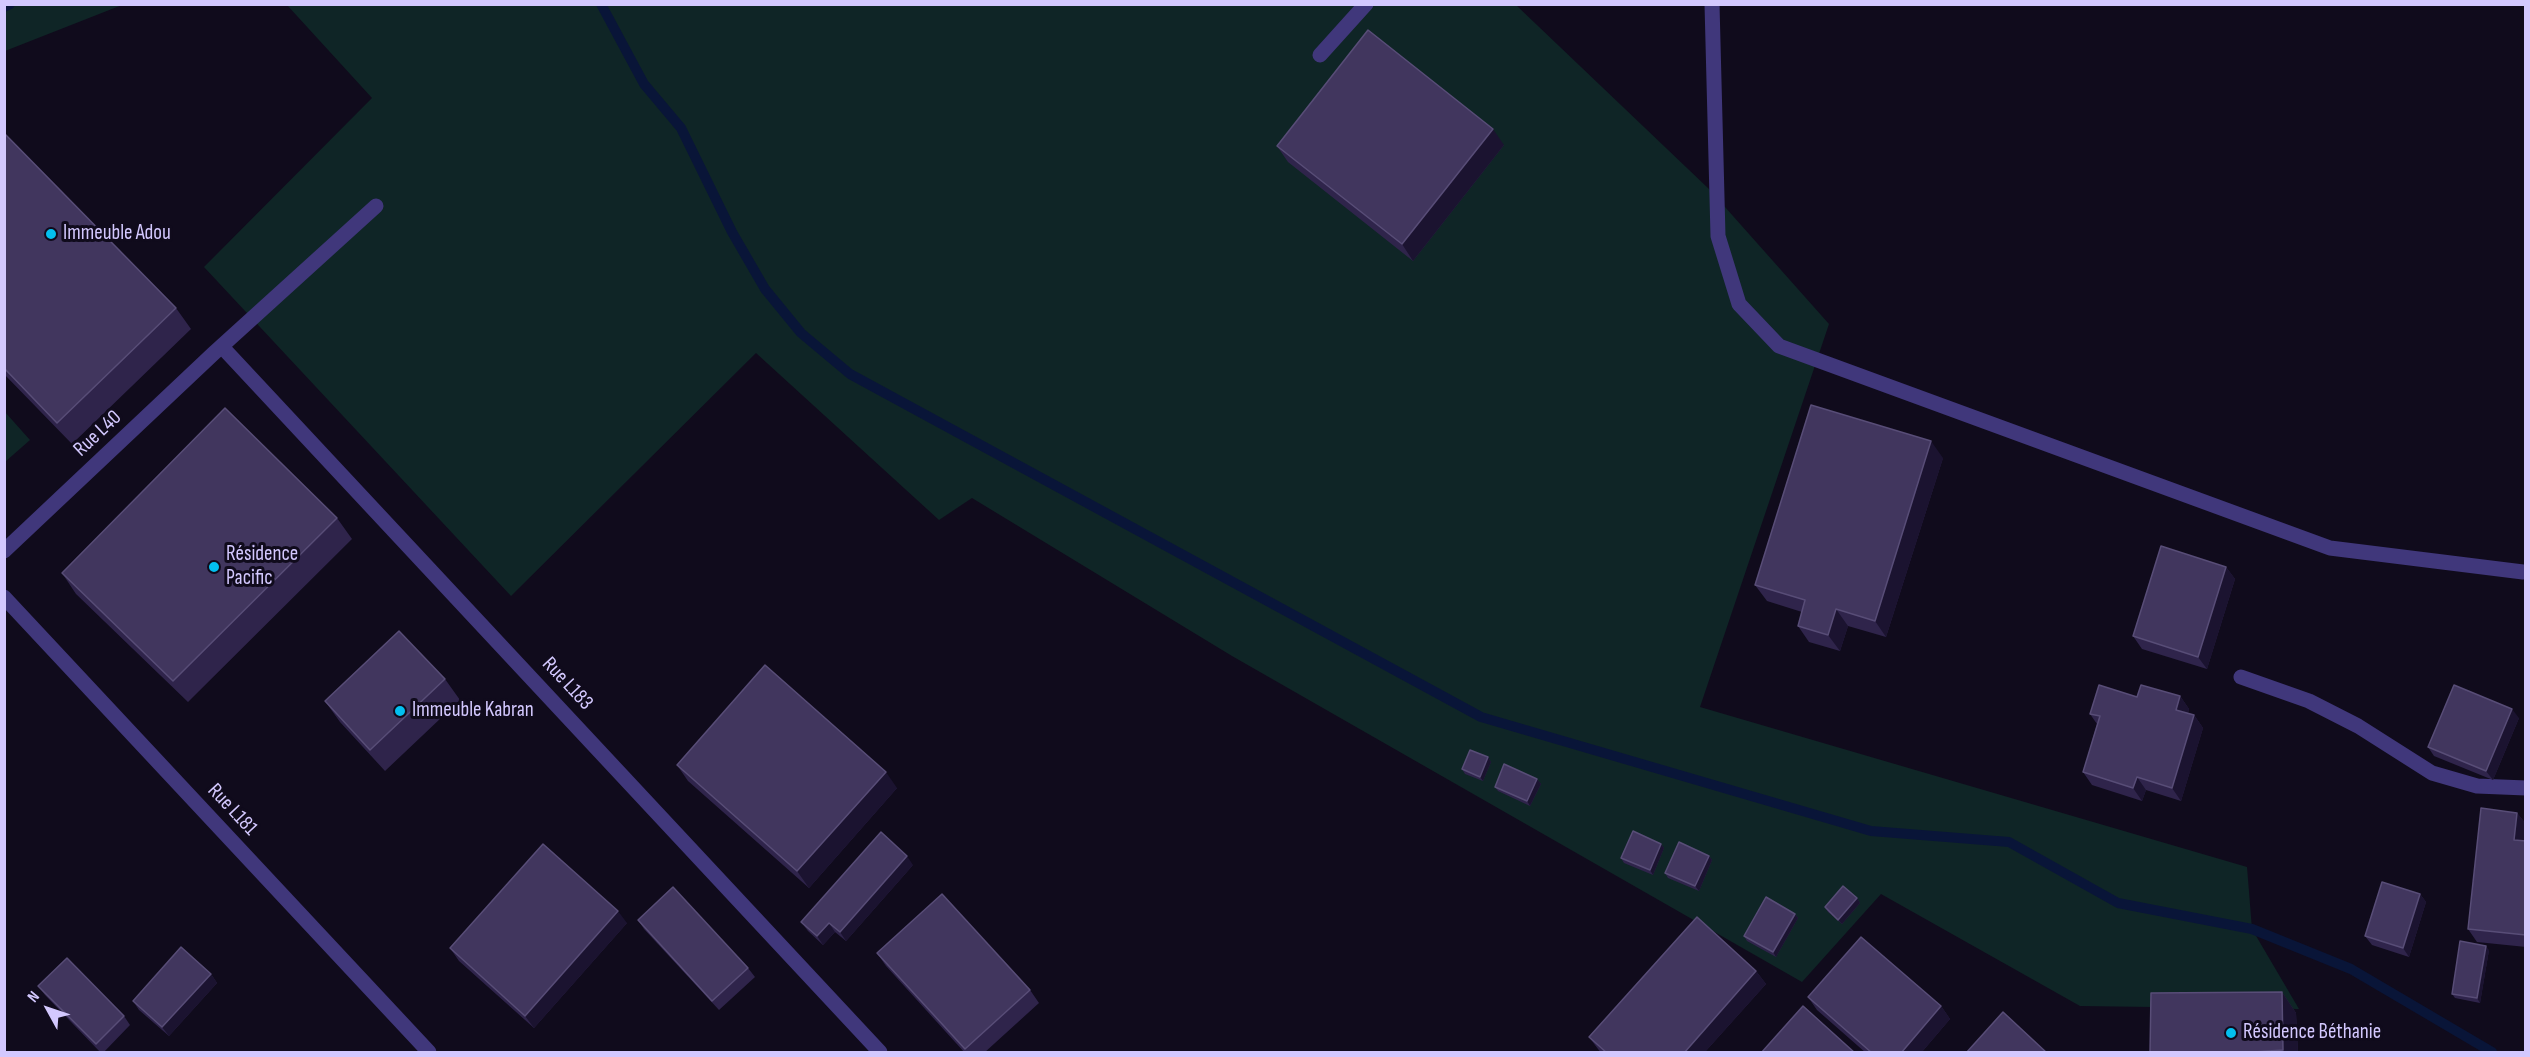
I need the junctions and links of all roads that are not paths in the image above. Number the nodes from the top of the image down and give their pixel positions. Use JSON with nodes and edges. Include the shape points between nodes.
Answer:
{"nodes":[{"id":1,"x":1366,"y":4,"type":"edge"},
{"id":2,"x":1712,"y":4,"type":"edge"},
{"id":3,"x":1320,"y":55,"type":"dead end"},
{"id":4,"x":376,"y":206,"type":"dead end"},
{"id":5,"x":220,"y":349,"type":"junction"},
{"id":6,"x":4,"y":551,"type":"edge"},
{"id":7,"x":2523,"y":572,"type":"dead end"},
{"id":8,"x":4,"y":597,"type":"edge"},
{"id":9,"x":2241,"y":678,"type":"dead end"},
{"id":10,"x":2526,"y":788,"type":"edge"},
{"id":11,"x":429,"y":1053,"type":"edge"},
{"id":12,"x":880,"y":1053,"type":"edge"}],
"edges":[{"from":1,"to":3,"type":"street"},
{"from":2,"to":7,"type":"street","via":[[1718,236],[1739,304],[1779,346],[2330,548]]},
{"from":4,"to":5,"type":"street","name":"Rue L40"},
{"from":5,"to":6,"type":"street","name":"Rue L40"},
{"from":5,"to":12,"type":"street","name":"Rue L183","via":[[258,384]]},
{"from":8,"to":11,"type":"street","name":"Rue L181"},
{"from":9,"to":10,"type":"street","via":[[2309,701],[2358,726],[2432,773],[2477,786]]}]}
